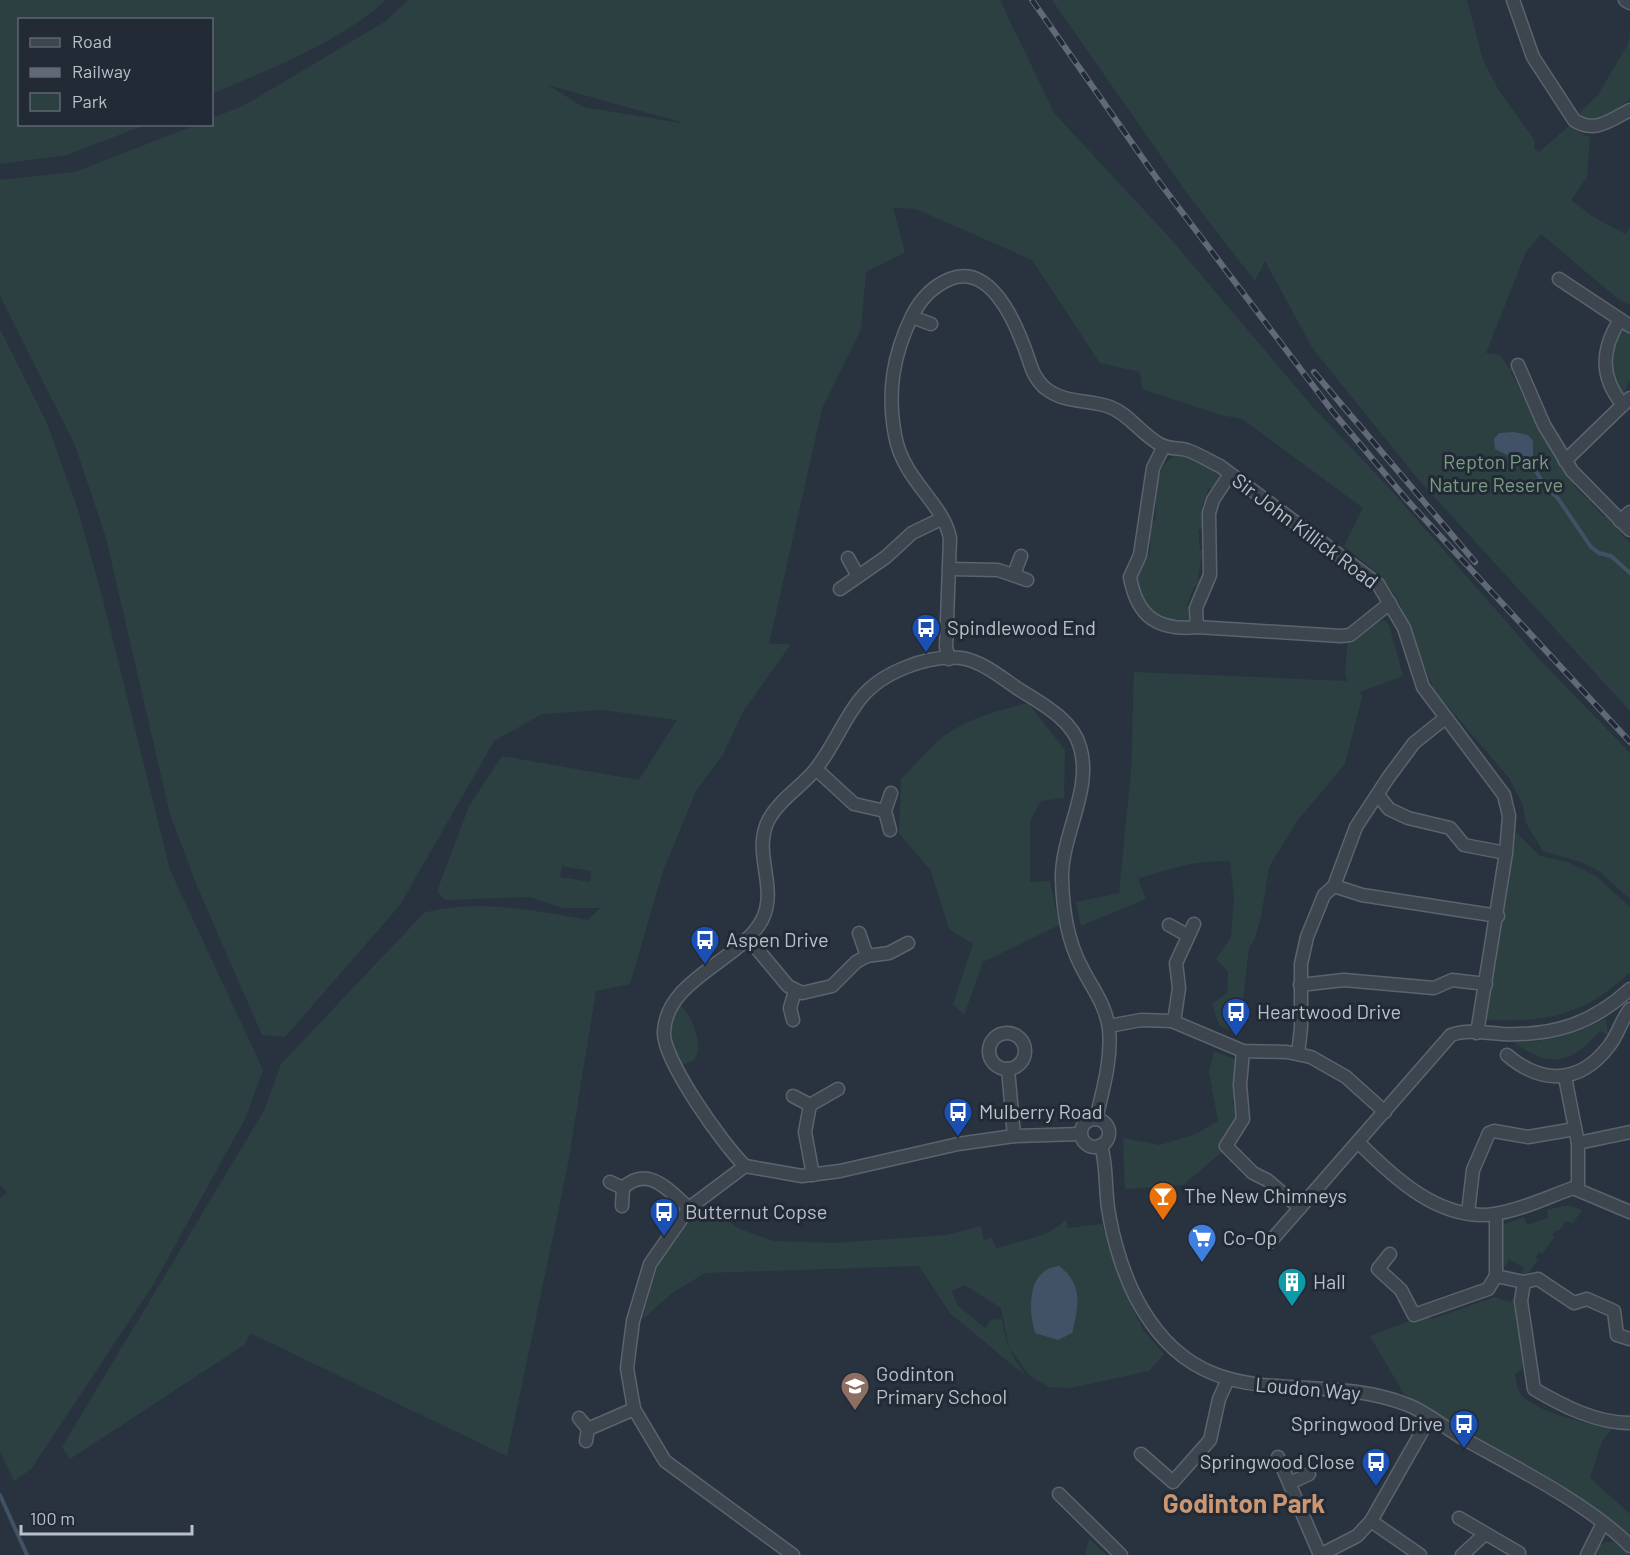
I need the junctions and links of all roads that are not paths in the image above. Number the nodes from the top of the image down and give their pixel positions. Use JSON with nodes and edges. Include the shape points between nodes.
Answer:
{"nodes":[{"id":1,"x":1513,"y":0,"type":"edge"},
{"id":2,"x":1625,"y":0,"type":"edge"},
{"id":3,"x":1630,"y":3,"type":"edge"},
{"id":4,"x":1630,"y":110,"type":"edge"},
{"id":5,"x":1559,"y":279,"type":"dead end"},
{"id":6,"x":914,"y":313,"type":"junction"},
{"id":7,"x":1624,"y":323,"type":"edge"},
{"id":8,"x":931,"y":324,"type":"dead end"},
{"id":9,"x":1518,"y":365,"type":"dead end"},
{"id":10,"x":1626,"y":402,"type":"edge"},
{"id":11,"x":1164,"y":446,"type":"junction"},
{"id":12,"x":1565,"y":460,"type":"junction"},
{"id":13,"x":1230,"y":474,"type":"junction"},
{"id":14,"x":1630,"y":512,"type":"edge"},
{"id":15,"x":941,"y":519,"type":"junction"},
{"id":16,"x":1620,"y":521,"type":"junction"},
{"id":17,"x":1630,"y":530,"type":"edge"},
{"id":18,"x":1021,"y":556,"type":"dead end"},
{"id":19,"x":848,"y":558,"type":"dead end"},
{"id":20,"x":951,"y":569,"type":"junction"},
{"id":21,"x":1014,"y":574,"type":"junction"},
{"id":22,"x":858,"y":576,"type":"junction"},
{"id":23,"x":1027,"y":580,"type":"dead end"},
{"id":24,"x":840,"y":589,"type":"dead end"},
{"id":25,"x":1390,"y":603,"type":"junction"},
{"id":26,"x":1197,"y":627,"type":"junction"},
{"id":27,"x":949,"y":659,"type":"junction"},
{"id":28,"x":1444,"y":719,"type":"junction"},
{"id":29,"x":816,"y":769,"type":"junction"},
{"id":30,"x":891,"y":793,"type":"dead end"},
{"id":31,"x":1378,"y":795,"type":"junction"},
{"id":32,"x":885,"y":811,"type":"junction"},
{"id":33,"x":890,"y":830,"type":"dead end"},
{"id":34,"x":1506,"y":853,"type":"junction"},
{"id":35,"x":1334,"y":886,"type":"junction"},
{"id":36,"x":1498,"y":916,"type":"junction"},
{"id":37,"x":1169,"y":925,"type":"dead end"},
{"id":38,"x":859,"y":933,"type":"dead end"},
{"id":39,"x":748,"y":938,"type":"junction"},
{"id":40,"x":908,"y":943,"type":"dead end"},
{"id":41,"x":867,"y":956,"type":"junction"},
{"id":42,"x":1486,"y":984,"type":"junction"},
{"id":43,"x":1300,"y":986,"type":"junction"},
{"id":44,"x":1630,"y":989,"type":"edge"},
{"id":45,"x":795,"y":991,"type":"junction"},
{"id":46,"x":1630,"y":1008,"type":"edge"},
{"id":47,"x":793,"y":1020,"type":"dead end"},
{"id":48,"x":1174,"y":1022,"type":"junction"},
{"id":49,"x":1109,"y":1026,"type":"junction"},
{"id":50,"x":1477,"y":1033,"type":"junction"},
{"id":51,"x":1243,"y":1051,"type":"junction"},
{"id":52,"x":1298,"y":1053,"type":"junction"},
{"id":53,"x":1507,"y":1055,"type":"dead end"},
{"id":54,"x":1008,"y":1069,"type":"dead end"},
{"id":55,"x":1565,"y":1077,"type":"junction"},
{"id":56,"x":838,"y":1089,"type":"dead end"},
{"id":57,"x":793,"y":1096,"type":"dead end"},
{"id":58,"x":810,"y":1105,"type":"junction"},
{"id":59,"x":1385,"y":1112,"type":"junction"},
{"id":60,"x":1095,"y":1119,"type":"junction"},
{"id":61,"x":1575,"y":1129,"type":"junction"},
{"id":62,"x":1630,"y":1132,"type":"edge"},
{"id":63,"x":1081,"y":1134,"type":"junction"},
{"id":64,"x":1014,"y":1136,"type":"junction"},
{"id":65,"x":1358,"y":1142,"type":"junction"},
{"id":66,"x":1578,"y":1143,"type":"junction"},
{"id":67,"x":1101,"y":1145,"type":"junction"},
{"id":68,"x":745,"y":1166,"type":"junction"},
{"id":69,"x":813,"y":1175,"type":"junction"},
{"id":70,"x":610,"y":1182,"type":"dead end"},
{"id":71,"x":624,"y":1188,"type":"junction"},
{"id":72,"x":1578,"y":1188,"type":"junction"},
{"id":73,"x":622,"y":1206,"type":"dead end"},
{"id":74,"x":689,"y":1208,"type":"junction"},
{"id":75,"x":1300,"y":1208,"type":"junction"},
{"id":76,"x":1630,"y":1212,"type":"edge"},
{"id":77,"x":1468,"y":1213,"type":"junction"},
{"id":78,"x":1496,"y":1214,"type":"junction"},
{"id":79,"x":1270,"y":1242,"type":"dead end"},
{"id":80,"x":1390,"y":1254,"type":"dead end"},
{"id":81,"x":1496,"y":1276,"type":"junction"},
{"id":82,"x":1524,"y":1282,"type":"junction"},
{"id":83,"x":1630,"y":1339,"type":"edge"},
{"id":84,"x":1228,"y":1379,"type":"junction"},
{"id":85,"x":634,"y":1410,"type":"junction"},
{"id":86,"x":579,"y":1418,"type":"dead end"},
{"id":87,"x":1429,"y":1419,"type":"junction"},
{"id":88,"x":1630,"y":1423,"type":"edge"},
{"id":89,"x":1141,"y":1454,"type":"dead end"},
{"id":90,"x":1278,"y":1457,"type":"dead end"},
{"id":91,"x":1309,"y":1474,"type":"dead end"},
{"id":92,"x":1290,"y":1483,"type":"junction"},
{"id":93,"x":1059,"y":1494,"type":"dead end"},
{"id":94,"x":1459,"y":1518,"type":"dead end"},
{"id":95,"x":1371,"y":1521,"type":"junction"},
{"id":96,"x":1603,"y":1523,"type":"junction"},
{"id":97,"x":1485,"y":1534,"type":"junction"},
{"id":98,"x":1630,"y":1546,"type":"edge"},
{"id":99,"x":1519,"y":1553,"type":"dead end"},
{"id":100,"x":793,"y":1555,"type":"edge"},
{"id":101,"x":1121,"y":1555,"type":"edge"},
{"id":102,"x":1320,"y":1555,"type":"edge"},
{"id":103,"x":1420,"y":1555,"type":"edge"},
{"id":104,"x":1462,"y":1555,"type":"edge"},
{"id":105,"x":1587,"y":1555,"type":"edge"}],
"edges":[{"from":1,"to":4,"type":"street","via":[[1533,57],[1574,120],[1593,127]]},
{"from":2,"to":3,"type":"street"},
{"from":5,"to":7,"type":"street"},
{"from":6,"to":8,"type":"street"},
{"from":6,"to":11,"type":"street","name":"Sir John Killick Road","via":[[930,291],[947,280],[967,276],[985,281],[1023,343],[1035,376],[1046,389],[1071,401],[1110,407]]},
{"from":6,"to":15,"type":"street","via":[[894,362],[894,433],[900,457]]},
{"from":7,"to":10,"type":"street","via":[[1606,345],[1605,363],[1612,387]]},
{"from":9,"to":12,"type":"street","via":[[1544,425]]},
{"from":10,"to":12,"type":"street"},
{"from":11,"to":13,"type":"street","name":"Sir John Killick Road","via":[[1192,452]]},
{"from":11,"to":26,"type":"street","via":[[1153,468],[1140,555],[1130,577],[1136,601],[1148,618],[1168,625]]},
{"from":12,"to":16,"type":"street"},
{"from":13,"to":25,"type":"street","name":"Sir John Killick Road","via":[[1372,578]]},
{"from":13,"to":26,"type":"street","via":[[1209,513],[1210,575],[1196,608]]},
{"from":14,"to":16,"type":"street"},
{"from":15,"to":20,"type":"street","via":[[950,538]]},
{"from":15,"to":22,"type":"street","via":[[912,533]]},
{"from":16,"to":17,"type":"street"},
{"from":18,"to":21,"type":"street"},
{"from":19,"to":22,"type":"street"},
{"from":20,"to":21,"type":"street"},
{"from":20,"to":27,"type":"street","via":[[946,647]]},
{"from":21,"to":23,"type":"street"},
{"from":22,"to":24,"type":"street"},
{"from":25,"to":26,"type":"street","via":[[1350,635]]},
{"from":25,"to":28,"type":"street","name":"Sir John Killick Road","via":[[1404,628],[1423,687]]},
{"from":27,"to":29,"type":"street","via":[[903,669],[871,688]]},
{"from":27,"to":49,"type":"street","via":[[961,658],[996,674],[1074,731],[1083,766],[1063,854],[1065,910],[1074,949]]},
{"from":28,"to":31,"type":"street","via":[[1414,743]]},
{"from":28,"to":34,"type":"street","name":"Sir John Killick Road","via":[[1464,739],[1504,795],[1509,816]]},
{"from":29,"to":32,"type":"street","via":[[854,804]]},
{"from":29,"to":39,"type":"street","via":[[771,815],[763,831],[767,903],[761,922]]},
{"from":30,"to":32,"type":"street"},
{"from":31,"to":34,"type":"street","via":[[1398,814],[1450,828],[1464,845]]},
{"from":31,"to":35,"type":"street","via":[[1350,839]]},
{"from":32,"to":33,"type":"street"},
{"from":34,"to":36,"type":"street","name":"Sir John Killick Road"},
{"from":35,"to":36,"type":"street","via":[[1362,895]]},
{"from":35,"to":43,"type":"street","via":[[1324,895],[1307,937],[1300,964]]},
{"from":36,"to":42,"type":"street","name":"Sir John Killick Road"},
{"from":37,"to":48,"type":"street","via":[[1190,929],[1176,963],[1179,994]]},
{"from":38,"to":41,"type":"street"},
{"from":39,"to":45,"type":"street"},
{"from":39,"to":68,"type":"street","via":[[705,970],[678,999],[668,1013],[663,1040],[677,1071],[723,1143]]},
{"from":40,"to":41,"type":"street","via":[[889,953]]},
{"from":41,"to":45,"type":"street","via":[[832,986]]},
{"from":42,"to":43,"type":"street","via":[[1452,980],[1434,988],[1344,981]]},
{"from":42,"to":50,"type":"street","name":"Sir John Killick Road"},
{"from":43,"to":52,"type":"street"},
{"from":44,"to":50,"type":"street","via":[[1597,1015],[1571,1026],[1517,1035]]},
{"from":45,"to":47,"type":"street","via":[[790,1008]]},
{"from":46,"to":55,"type":"street","via":[[1610,1045],[1595,1060]]},
{"from":48,"to":49,"type":"street","via":[[1156,1019]]},
{"from":48,"to":51,"type":"street"},
{"from":49,"to":60,"type":"street","via":[[1108,1061]]},
{"from":50,"to":59,"type":"street","via":[[1451,1035]]},
{"from":51,"to":52,"type":"street"},
{"from":51,"to":75,"type":"street","via":[[1243,1119],[1226,1146],[1253,1173]]},
{"from":52,"to":59,"type":"street","via":[[1336,1070]]},
{"from":53,"to":55,"type":"street","via":[[1523,1069]]},
{"from":54,"to":64,"type":"street"},
{"from":55,"to":61,"type":"street"},
{"from":56,"to":58,"type":"street"},
{"from":57,"to":58,"type":"street"},
{"from":58,"to":69,"type":"street","via":[[805,1132]]},
{"from":59,"to":65,"type":"street"},
{"from":60,"to":63,"type":"street","via":[[1087,1122]]},
{"from":60,"to":67,"type":"street","name":"Loudon Way","via":[[1104,1122],[1108,1130]]},
{"from":61,"to":66,"type":"street"},
{"from":61,"to":77,"type":"street","via":[[1528,1137],[1489,1133],[1473,1170]]},
{"from":62,"to":66,"type":"street"},
{"from":63,"to":64,"type":"street"},
{"from":63,"to":67,"type":"street","via":[[1088,1144]]},
{"from":64,"to":69,"type":"street"},
{"from":65,"to":75,"type":"street"},
{"from":65,"to":77,"type":"street","via":[[1436,1205]]},
{"from":66,"to":72,"type":"street"},
{"from":67,"to":84,"type":"street","name":"Loudon Way","via":[[1108,1208],[1123,1266],[1141,1307],[1180,1354]]},
{"from":68,"to":69,"type":"street"},
{"from":68,"to":74,"type":"street"},
{"from":70,"to":71,"type":"street"},
{"from":71,"to":73,"type":"street"},
{"from":71,"to":74,"type":"street","via":[[641,1177],[650,1178]]},
{"from":72,"to":76,"type":"street"},
{"from":72,"to":78,"type":"street"},
{"from":74,"to":85,"type":"street","via":[[650,1264],[642,1287],[627,1353]]},
{"from":75,"to":79,"type":"street"},
{"from":77,"to":78,"type":"street"},
{"from":78,"to":81,"type":"street"},
{"from":80,"to":81,"type":"street","via":[[1378,1269],[1401,1290],[1414,1315],[1488,1289]]},
{"from":81,"to":82,"type":"street"},
{"from":82,"to":83,"type":"street","via":[[1538,1279],[1574,1303],[1587,1299],[1614,1311],[1617,1335]]},
{"from":82,"to":88,"type":"street","via":[[1521,1301],[1534,1389],[1562,1405],[1613,1423]]},
{"from":84,"to":87,"type":"street","name":"Loudon Way","via":[[1257,1386],[1377,1395],[1411,1406]]},
{"from":84,"to":89,"type":"street","via":[[1210,1440],[1173,1482]]},
{"from":85,"to":86,"type":"street","via":[[587,1435]]},
{"from":85,"to":100,"type":"street","via":[[669,1465]]},
{"from":87,"to":95,"type":"street"},
{"from":87,"to":96,"type":"street","name":"Loudon Way"},
{"from":90,"to":92,"type":"street"},
{"from":91,"to":92,"type":"street"},
{"from":92,"to":102,"type":"street"},
{"from":93,"to":101,"type":"street"},
{"from":94,"to":97,"type":"street"},
{"from":95,"to":102,"type":"street","via":[[1357,1536]]},
{"from":95,"to":103,"type":"street"},
{"from":96,"to":98,"type":"street","name":"Loudon Way"},
{"from":96,"to":105,"type":"street"},
{"from":97,"to":99,"type":"street"},
{"from":97,"to":104,"type":"street"}]}
